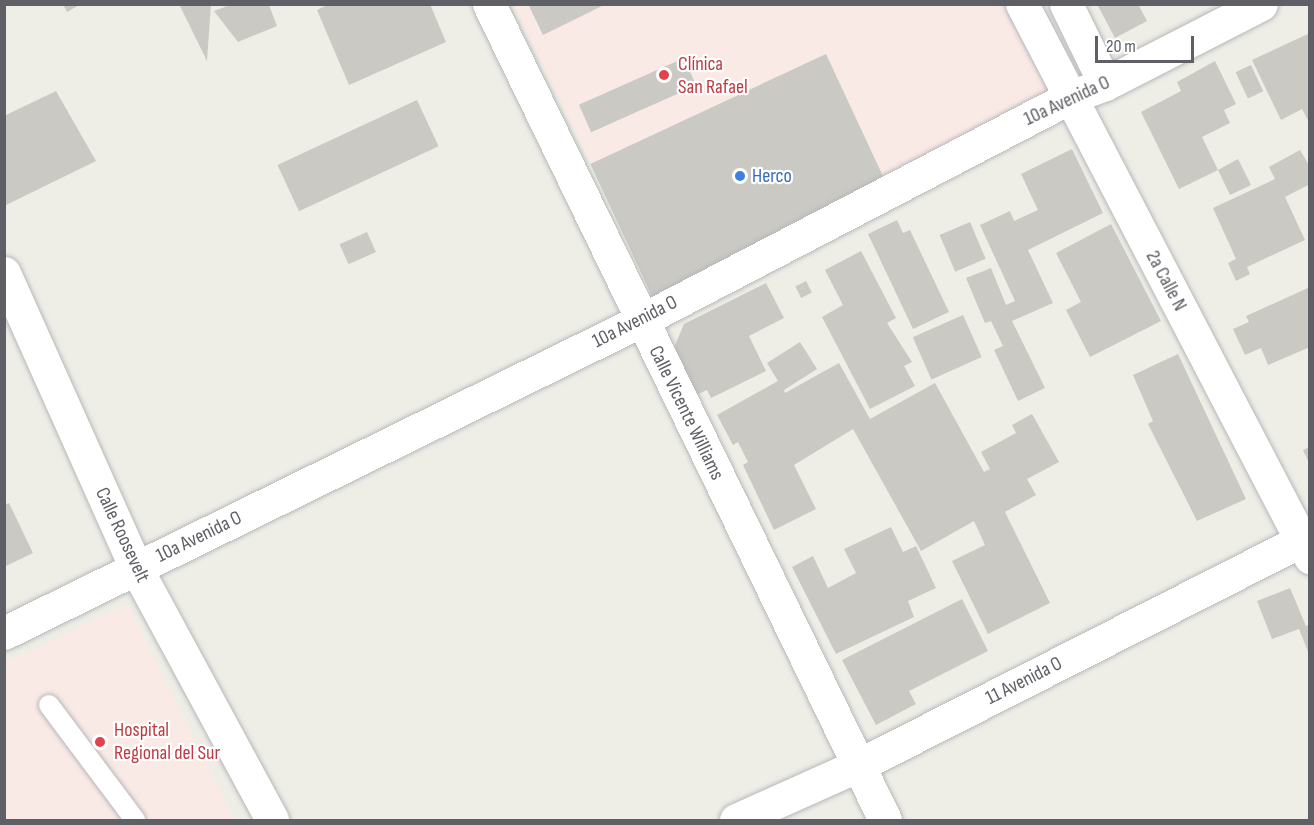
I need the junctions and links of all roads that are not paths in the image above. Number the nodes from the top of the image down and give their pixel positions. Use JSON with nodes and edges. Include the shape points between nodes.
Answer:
{"nodes":[{"id":1,"x":489,"y":4,"type":"edge"},
{"id":2,"x":1022,"y":4,"type":"edge"},
{"id":3,"x":1066,"y":4,"type":"edge"},
{"id":4,"x":1261,"y":4,"type":"edge"},
{"id":5,"x":1105,"y":84,"type":"junction"},
{"id":6,"x":1070,"y":97,"type":"junction"},
{"id":7,"x":4,"y":273,"type":"edge"},
{"id":8,"x":640,"y":321,"type":"junction"},
{"id":9,"x":1307,"y":544,"type":"edge"},
{"id":10,"x":136,"y":568,"type":"junction"},
{"id":11,"x":4,"y":633,"type":"edge"},
{"id":12,"x":49,"y":705,"type":"dead end"},
{"id":13,"x":859,"y":765,"type":"junction"},
{"id":14,"x":135,"y":820,"type":"edge"},
{"id":15,"x":272,"y":820,"type":"edge"},
{"id":16,"x":736,"y":820,"type":"edge"},
{"id":17,"x":885,"y":820,"type":"edge"}],
"edges":[{"from":1,"to":8,"type":"street","name":"Calle Vicente Williams"},
{"from":2,"to":6,"type":"street","name":"2a Calle N"},
{"from":3,"to":5,"type":"street"},
{"from":4,"to":5,"type":"street","name":"10a Avenida O"},
{"from":5,"to":6,"type":"street","name":"10a Avenida O"},
{"from":6,"to":8,"type":"street","name":"10a Avenida O"},
{"from":6,"to":9,"type":"street","name":"2a Calle N"},
{"from":7,"to":10,"type":"street","name":"Calle Roosevelt"},
{"from":8,"to":10,"type":"street","name":"10a Avenida O"},
{"from":8,"to":13,"type":"street","name":"Calle Vicente Williams"},
{"from":9,"to":13,"type":"street","name":"11 Avenida O"},
{"from":10,"to":11,"type":"street","name":"10a Avenida O"},
{"from":10,"to":15,"type":"street","name":"Calle Roosevelt"},
{"from":12,"to":14,"type":"lane"},
{"from":13,"to":16,"type":"street","name":"11 Avenida O"},
{"from":13,"to":17,"type":"street","name":"Calle Vicente Williams"}]}
